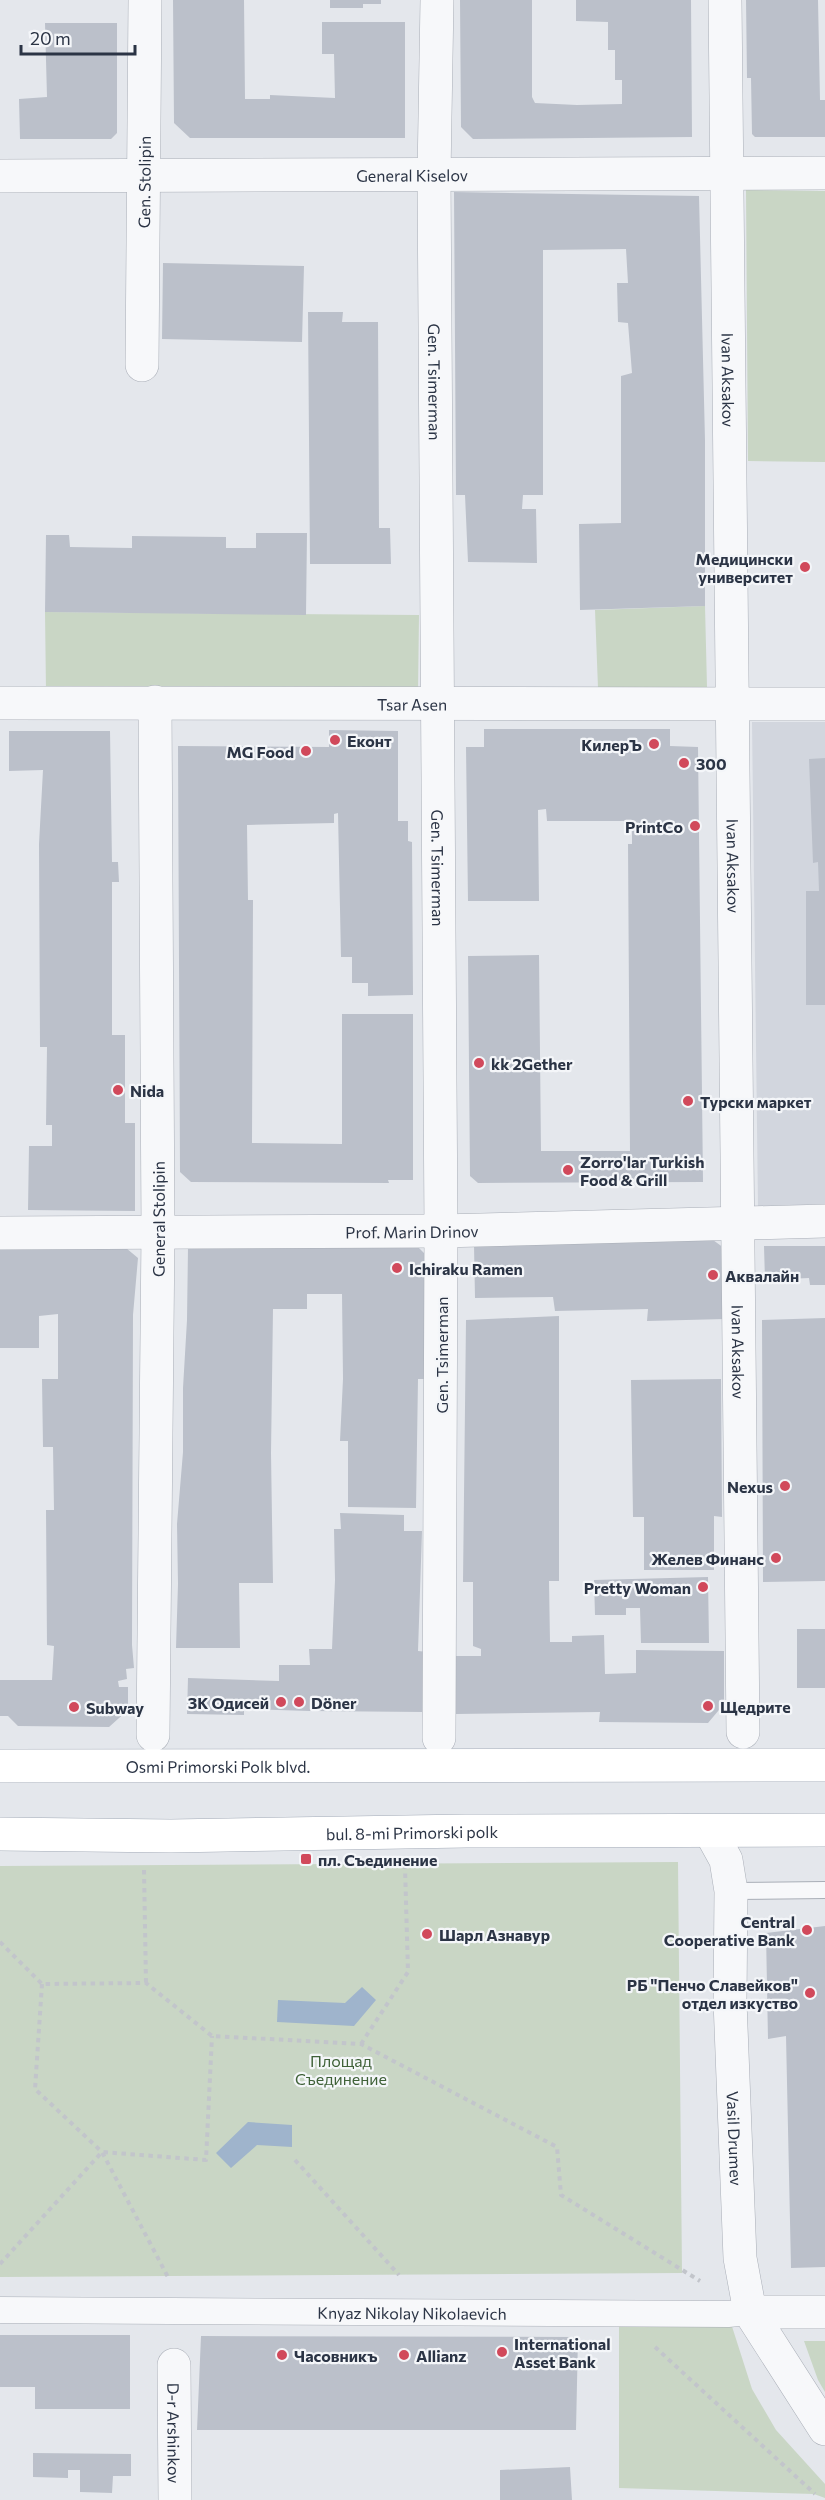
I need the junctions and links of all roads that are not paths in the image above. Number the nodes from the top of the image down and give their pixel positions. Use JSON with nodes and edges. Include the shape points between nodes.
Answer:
{"nodes":[{"id":1,"x":145,"y":0,"type":"edge"},
{"id":2,"x":437,"y":0,"type":"edge"},
{"id":3,"x":725,"y":0,"type":"edge"},
{"id":4,"x":825,"y":173,"type":"edge"},
{"id":5,"x":727,"y":174,"type":"junction"},
{"id":6,"x":0,"y":176,"type":"edge"},
{"id":7,"x":144,"y":176,"type":"junction"},
{"id":8,"x":434,"y":176,"type":"junction"},
{"id":9,"x":142,"y":365,"type":"dead end"},
{"id":10,"x":0,"y":702,"type":"edge"},
{"id":11,"x":155,"y":702,"type":"junction"},
{"id":12,"x":437,"y":702,"type":"junction"},
{"id":13,"x":731,"y":704,"type":"junction"},
{"id":14,"x":825,"y":704,"type":"edge"},
{"id":15,"x":825,"y":1221,"type":"edge"},
{"id":16,"x":738,"y":1225,"type":"junction"},
{"id":17,"x":441,"y":1231,"type":"junction"},
{"id":18,"x":158,"y":1232,"type":"junction"},
{"id":19,"x":0,"y":1233,"type":"edge"},
{"id":20,"x":743,"y":1732,"type":"dead end"},
{"id":21,"x":153,"y":1735,"type":"dead end"},
{"id":22,"x":439,"y":1738,"type":"dead end"},
{"id":23,"x":825,"y":1765,"type":"edge"},
{"id":24,"x":0,"y":1766,"type":"edge"},
{"id":25,"x":825,"y":1830,"type":"edge"},
{"id":26,"x":710,"y":1831,"type":"junction"},
{"id":27,"x":0,"y":1834,"type":"edge"},
{"id":28,"x":825,"y":1890,"type":"edge"},
{"id":29,"x":730,"y":1891,"type":"junction"},
{"id":30,"x":0,"y":2310,"type":"edge"},
{"id":31,"x":750,"y":2312,"type":"junction"},
{"id":32,"x":825,"y":2312,"type":"edge"},
{"id":33,"x":174,"y":2366,"type":"dead end"},
{"id":34,"x":825,"y":2429,"type":"edge"},
{"id":35,"x":175,"y":2500,"type":"edge"}],
"edges":[{"from":1,"to":7,"type":"street","name":"Gen. Stolipin"},
{"from":2,"to":8,"type":"street","name":"Gen. Tsimerman"},
{"from":3,"to":5,"type":"street","name":"Ivan Aksakov"},
{"from":4,"to":5,"type":"street","name":"General Kiselov"},
{"from":5,"to":8,"type":"street","name":"General Kiselov"},
{"from":5,"to":13,"type":"street","name":"Ivan Aksakov"},
{"from":6,"to":7,"type":"street","name":"General Kiselov"},
{"from":7,"to":8,"type":"street","name":"General Kiselov"},
{"from":7,"to":9,"type":"street","name":"Gen. Stolipin"},
{"from":8,"to":12,"type":"street","name":"Gen. Tsimerman"},
{"from":10,"to":11,"type":"street","name":"Tsar Asen"},
{"from":11,"to":12,"type":"street","name":"Tsar Asen"},
{"from":11,"to":18,"type":"street","name":"General Stolipin"},
{"from":12,"to":13,"type":"street","name":"Tsar Asen"},
{"from":12,"to":17,"type":"street","name":"Gen. Tsimerman"},
{"from":13,"to":14,"type":"street","name":"Tsar Asen"},
{"from":13,"to":16,"type":"street","name":"Ivan Aksakov"},
{"from":15,"to":16,"type":"street","name":"Prof. Marin Drinov"},
{"from":16,"to":17,"type":"street","name":"Prof. Marin Drinov"},
{"from":16,"to":20,"type":"street","name":"Ivan Aksakov"},
{"from":17,"to":18,"type":"street","name":"Prof. Marin Drinov"},
{"from":17,"to":22,"type":"street","name":"Gen. Tsimerman"},
{"from":18,"to":19,"type":"street","name":"Prof. Marin Drinov"},
{"from":18,"to":21,"type":"street","name":"General Stolipin"},
{"from":23,"to":24,"type":"main road"},
{"from":25,"to":26,"type":"main road","name":"bul. 8-mi Primorski polk"},
{"from":26,"to":27,"type":"main road","name":"bul. 8-mi Primorski polk"},
{"from":26,"to":29,"type":"street","name":"Vasil Drumev","via":[[726,1860]]},
{"from":28,"to":29,"type":"lane"},
{"from":29,"to":31,"type":"street","name":"Vasil Drumev","via":[[740,2259]]},
{"from":30,"to":31,"type":"street","name":"Knyaz Nikolay Nikolaevich"},
{"from":31,"to":32,"type":"street","name":"Knyaz Nikolay Nikolaevich"},
{"from":31,"to":34,"type":"street","name":"Vasil Drumev"},
{"from":33,"to":35,"type":"street","name":"D-r Arshinkov"}]}
